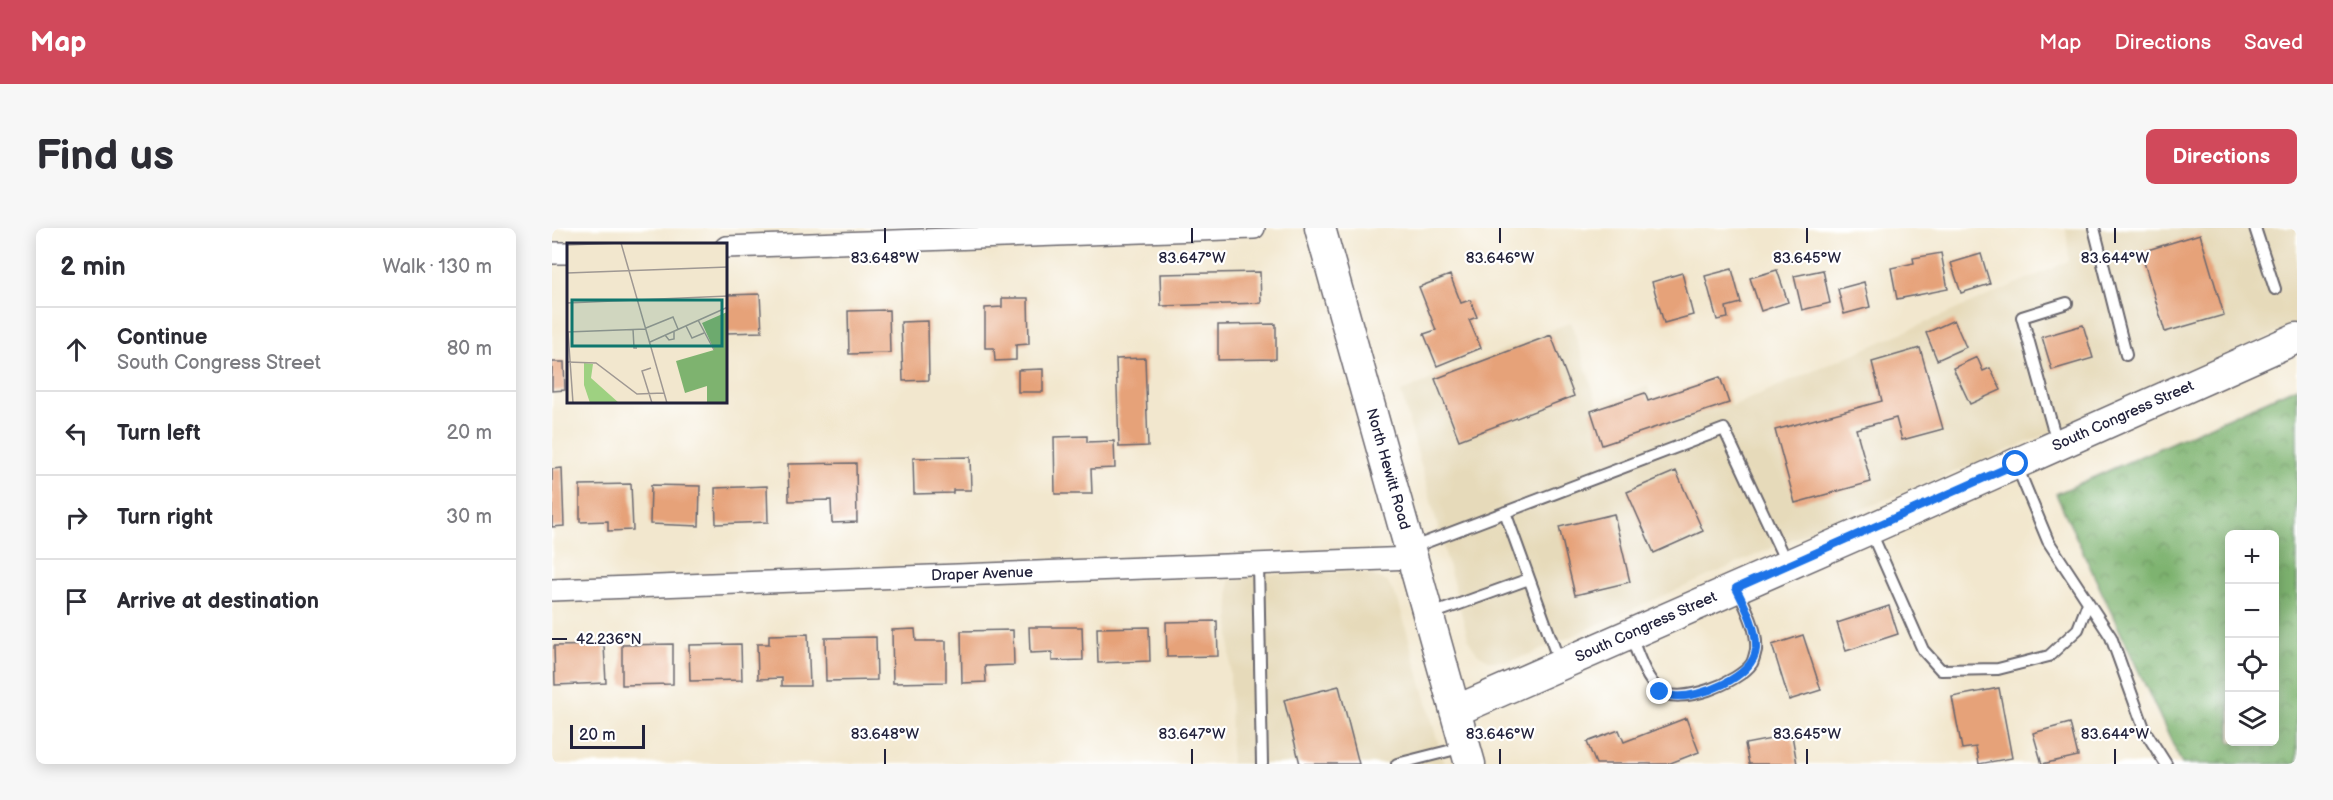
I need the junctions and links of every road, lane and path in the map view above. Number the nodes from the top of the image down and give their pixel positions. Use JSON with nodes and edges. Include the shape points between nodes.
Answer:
{"nodes":[{"id":1,"x":1254,"y":228,"type":"edge"},
{"id":2,"x":1320,"y":228,"type":"edge"},
{"id":3,"x":2094,"y":228,"type":"edge"},
{"id":4,"x":2254,"y":228,"type":"edge"},
{"id":5,"x":728,"y":247,"type":"edge"},
{"id":6,"x":2275,"y":289,"type":"dead end"},
{"id":7,"x":2067,"y":303,"type":"dead end"},
{"id":8,"x":2297,"y":338,"type":"edge"},
{"id":9,"x":2126,"y":355,"type":"dead end"},
{"id":10,"x":2057,"y":446,"type":"junction"},
{"id":11,"x":2016,"y":464,"type":"junction"},
{"id":12,"x":1504,"y":512,"type":"junction"},
{"id":13,"x":1870,"y":529,"type":"junction"},
{"id":14,"x":1411,"y":553,"type":"junction"},
{"id":15,"x":1258,"y":563,"type":"junction"},
{"id":16,"x":1787,"y":565,"type":"junction"},
{"id":17,"x":1529,"y":579,"type":"junction"},
{"id":18,"x":1736,"y":588,"type":"junction"},
{"id":19,"x":552,"y":590,"type":"edge"},
{"id":20,"x":2088,"y":603,"type":"junction"},
{"id":21,"x":1429,"y":615,"type":"junction"},
{"id":22,"x":1629,"y":634,"type":"junction"},
{"id":23,"x":1560,"y":665,"type":"junction"},
{"id":24,"x":1455,"y":711,"type":"junction"},
{"id":25,"x":1468,"y":755,"type":"edge"},
{"id":26,"x":1262,"y":764,"type":"edge"},
{"id":27,"x":1397,"y":764,"type":"edge"},
{"id":28,"x":2166,"y":764,"type":"edge"}],
"edges":[{"from":1,"to":5,"type":"street"},
{"from":2,"to":14,"type":"street","name":"North Hewitt Road"},
{"from":3,"to":9,"type":"lane"},
{"from":4,"to":6,"type":"lane"},
{"from":7,"to":10,"type":"lane","via":[[2022,317]]},
{"from":8,"to":10,"type":"street","name":"South Congress Street"},
{"from":10,"to":11,"type":"street","name":"South Congress Street"},
{"from":11,"to":13,"type":"street","name":"South Congress Street"},
{"from":11,"to":20,"type":"lane","via":[[2048,541]]},
{"from":12,"to":14,"type":"lane"},
{"from":12,"to":16,"type":"lane","via":[[1724,429]]},
{"from":12,"to":17,"type":"lane"},
{"from":13,"to":16,"type":"street","name":"South Congress Street"},
{"from":13,"to":20,"type":"lane","via":[[1923,650],[1941,670],[1998,669],[2049,656],[2078,629]]},
{"from":14,"to":15,"type":"street","name":"Draper Avenue"},
{"from":14,"to":21,"type":"street","name":"North Hewitt Road"},
{"from":15,"to":19,"type":"street","name":"Draper Avenue"},
{"from":15,"to":26,"type":"lane"},
{"from":16,"to":18,"type":"street","name":"South Congress Street"},
{"from":17,"to":21,"type":"lane"},
{"from":17,"to":23,"type":"lane"},
{"from":18,"to":22,"type":"street","name":"South Congress Street"},
{"from":18,"to":22,"type":"lane","via":[[1749,615],[1756,649],[1752,663],[1739,676],[1689,696],[1660,692]]},
{"from":20,"to":28,"type":"lane","via":[[2111,637],[2145,731]]},
{"from":21,"to":24,"type":"street","name":"North Hewitt Road"},
{"from":22,"to":23,"type":"street","name":"South Congress Street"},
{"from":23,"to":24,"type":"street","name":"South Congress Street"},
{"from":24,"to":25,"type":"street","name":"North Hewitt Road"},
{"from":25,"to":27,"type":"lane"}]}
